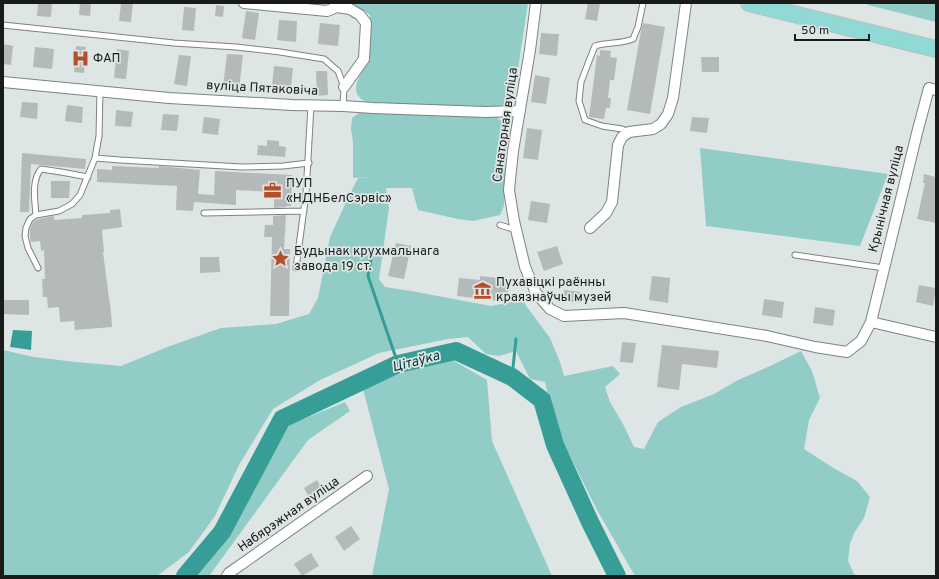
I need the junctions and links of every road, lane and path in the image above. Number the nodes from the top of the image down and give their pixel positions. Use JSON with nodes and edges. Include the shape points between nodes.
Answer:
{"nodes":[{"id":1,"x":244,"y":3,"type":"edge"},
{"id":2,"x":536,"y":3,"type":"edge"},
{"id":3,"x":643,"y":3,"type":"edge"},
{"id":4,"x":686,"y":3,"type":"edge"},
{"id":5,"x":749,"y":3,"type":"edge"},
{"id":6,"x":337,"y":5,"type":"edge"},
{"id":7,"x":3,"y":25,"type":"edge"},
{"id":8,"x":936,"y":49,"type":"edge"},
{"id":9,"x":3,"y":82,"type":"edge"},
{"id":10,"x":344,"y":87,"type":"junction"},
{"id":11,"x":936,"y":90,"type":"edge"},
{"id":12,"x":100,"y":91,"type":"junction"},
{"id":13,"x":311,"y":105,"type":"junction"},
{"id":14,"x":343,"y":106,"type":"junction"},
{"id":15,"x":520,"y":111,"type":"junction"},
{"id":16,"x":629,"y":132,"type":"junction"},
{"id":17,"x":95,"y":158,"type":"junction"},
{"id":18,"x":309,"y":163,"type":"junction"},
{"id":19,"x":88,"y":177,"type":"junction"},
{"id":20,"x":304,"y":211,"type":"junction"},
{"id":21,"x":204,"y":213,"type":"dead end"},
{"id":22,"x":36,"y":215,"type":"junction"},
{"id":23,"x":500,"y":225,"type":"dead end"},
{"id":24,"x":590,"y":228,"type":"dead end"},
{"id":25,"x":516,"y":230,"type":"junction"},
{"id":26,"x":795,"y":255,"type":"dead end"},
{"id":27,"x":38,"y":268,"type":"dead end"},
{"id":28,"x":296,"y":268,"type":"dead end"},
{"id":29,"x":884,"y":268,"type":"junction"},
{"id":30,"x":871,"y":322,"type":"junction"},
{"id":31,"x":767,"y":336,"type":"joint"},
{"id":32,"x":936,"y":337,"type":"edge"},
{"id":33,"x":367,"y":476,"type":"dead end"},
{"id":34,"x":227,"y":576,"type":"edge"}],
"edges":[{"from":1,"to":6,"type":"street","via":[[327,11]]},
{"from":2,"to":15,"type":"street","name":"Санаторная вуліца"},
{"from":3,"to":16,"type":"lane","via":[[633,39],[596,46],[581,82],[579,101],[585,120]]},
{"from":4,"to":16,"type":"street","via":[[673,98],[668,114],[661,124],[653,129]]},
{"from":5,"to":8,"type":"main road"},
{"from":6,"to":10,"type":"street","via":[[360,15],[366,23],[364,59]]},
{"from":7,"to":10,"type":"lane","via":[[236,47],[324,59],[338,71]]},
{"from":9,"to":12,"type":"street","name":"вуліца Пятаковіча"},
{"from":10,"to":14,"type":"lane"},
{"from":11,"to":29,"type":"street","name":"Крынічная вуліца","via":[[929,88]]},
{"from":12,"to":13,"type":"street","name":"вуліца Пятаковіча"},
{"from":12,"to":17,"type":"lane","via":[[99,136]]},
{"from":13,"to":14,"type":"street","name":"вуліца Пятаковіча"},
{"from":13,"to":18,"type":"lane"},
{"from":14,"to":15,"type":"street","name":"вуліца Пятаковіча"},
{"from":15,"to":25,"type":"street","name":"Санаторная вуліца","via":[[509,190]]},
{"from":16,"to":24,"type":"street","via":[[622,137],[618,145],[612,202],[606,213]]},
{"from":17,"to":18,"type":"lane","via":[[242,167]]},
{"from":17,"to":19,"type":"lane"},
{"from":18,"to":20,"type":"lane"},
{"from":19,"to":22,"type":"lane","via":[[80,195],[72,204]]},
{"from":19,"to":22,"type":"lane","via":[[41,169],[34,191]]},
{"from":20,"to":21,"type":"lane"},
{"from":20,"to":28,"type":"lane"},
{"from":22,"to":27,"type":"lane","via":[[30,219],[25,236]]},
{"from":23,"to":25,"type":"lane"},
{"from":25,"to":31,"type":"street","name":"Санаторная вуліца","via":[[525,267],[536,293],[550,309],[564,316],[624,313]]},
{"from":26,"to":29,"type":"lane"},
{"from":29,"to":30,"type":"street","name":"Крынічная вуліца"},
{"from":30,"to":31,"type":"street","name":"Крынічная вуліца","via":[[861,341],[847,352]]},
{"from":30,"to":32,"type":"street"},
{"from":33,"to":34,"type":"street","name":"Набярэжная вуліца"}]}
